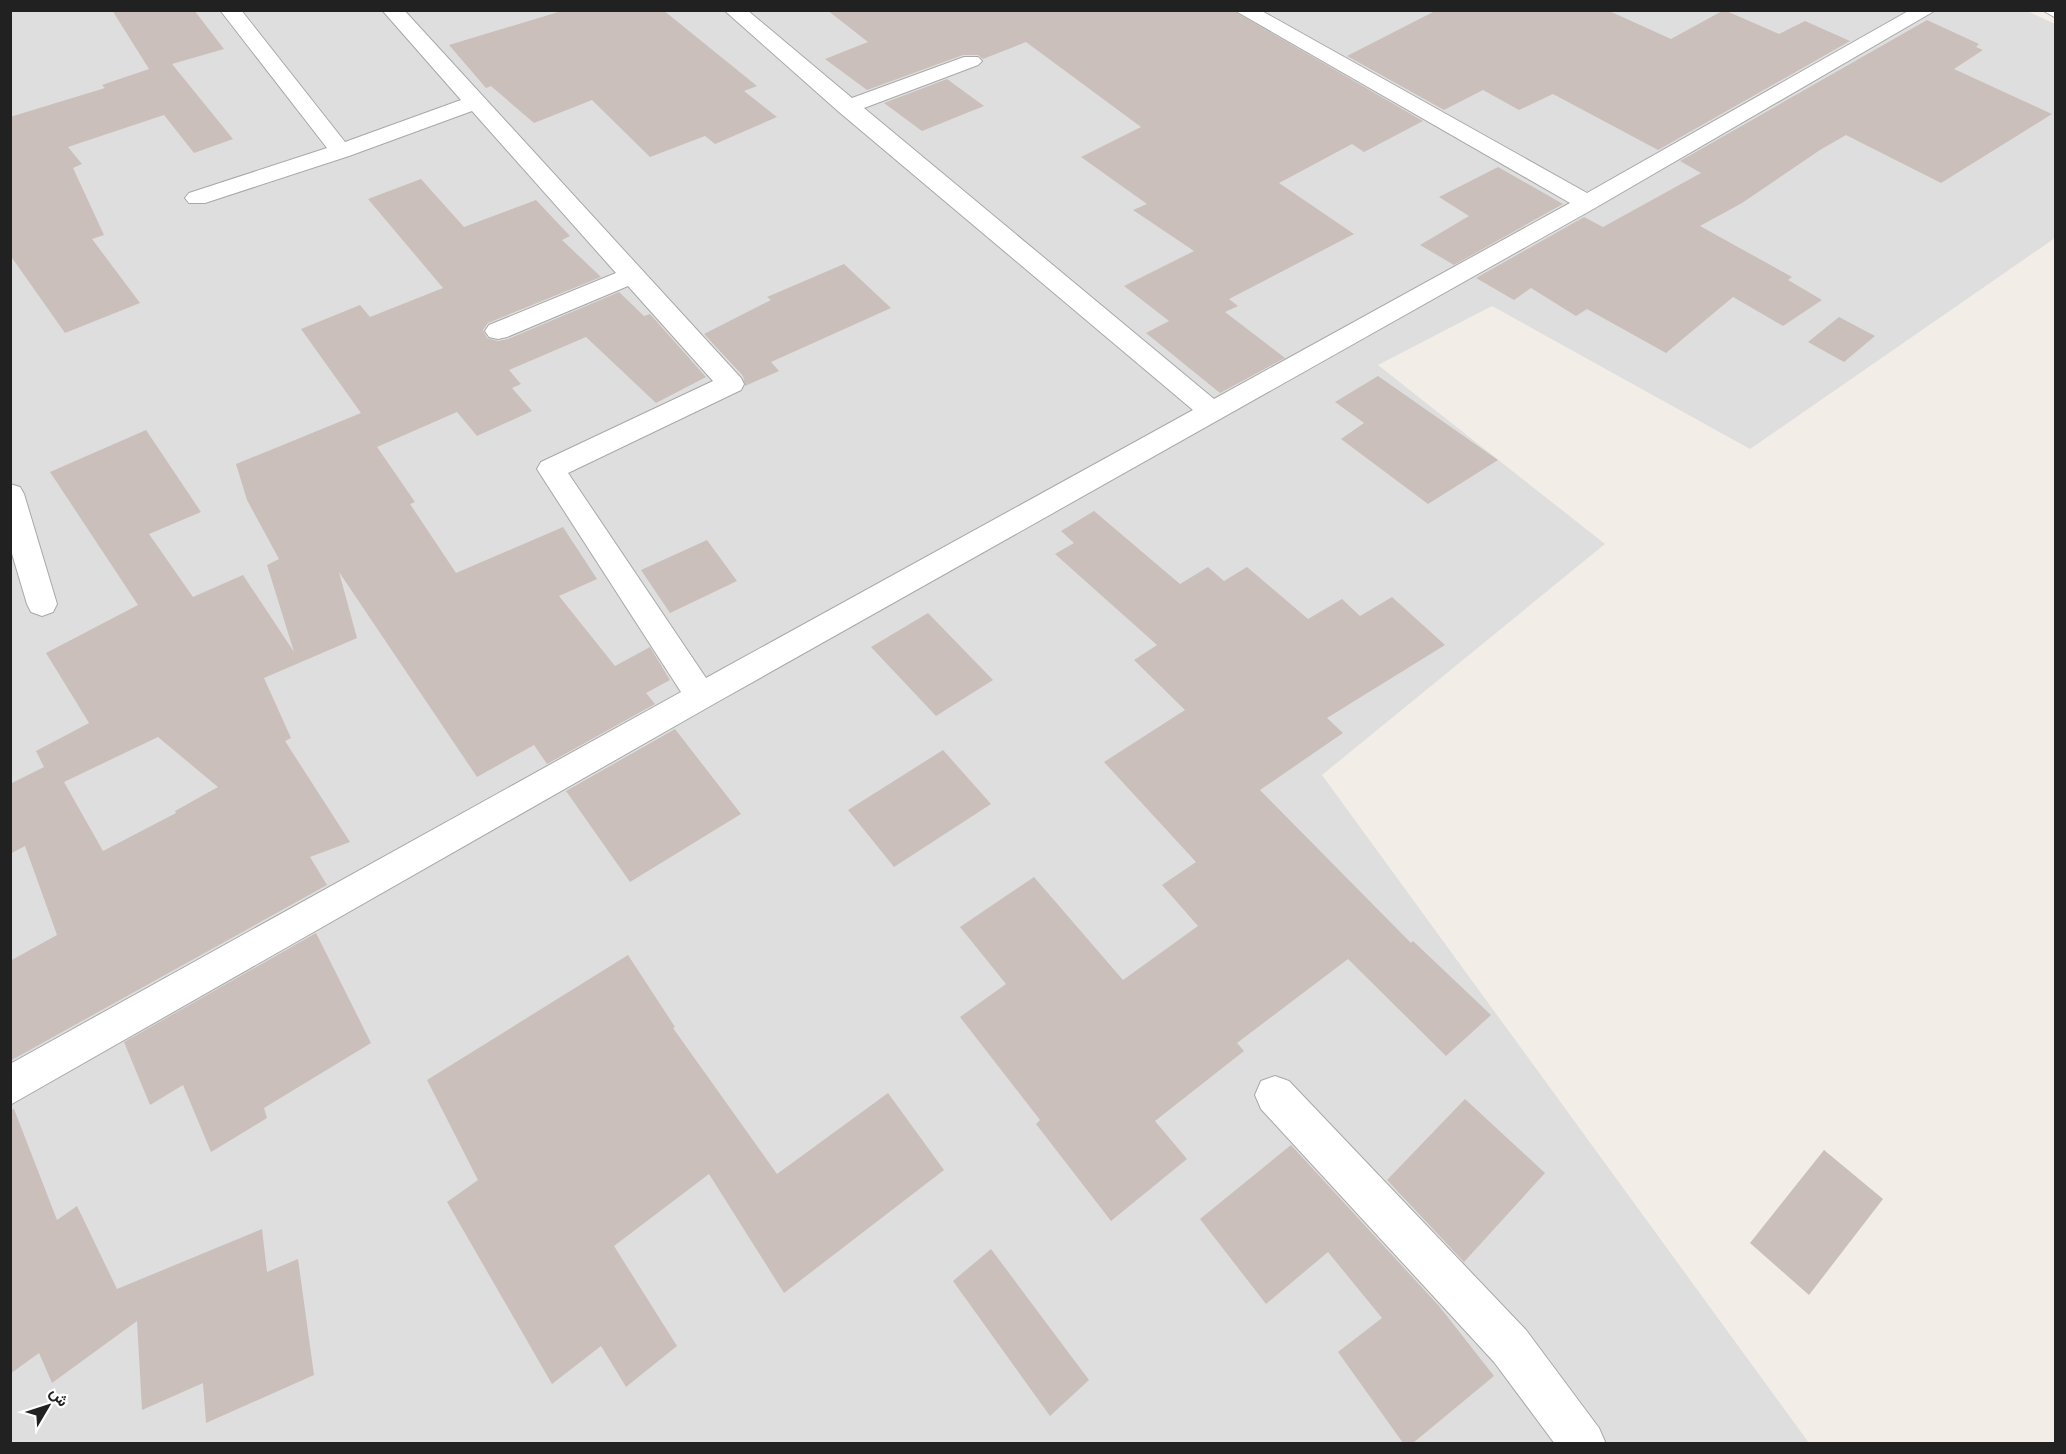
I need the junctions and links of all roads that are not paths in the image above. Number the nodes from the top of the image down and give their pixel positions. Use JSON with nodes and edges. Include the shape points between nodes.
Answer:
{"nodes":[{"id":1,"x":230,"y":10,"type":"edge"},
{"id":2,"x":392,"y":10,"type":"edge"},
{"id":3,"x":734,"y":10,"type":"edge"},
{"id":4,"x":1244,"y":10,"type":"edge"},
{"id":5,"x":1926,"y":10,"type":"edge"},
{"id":6,"x":971,"y":61,"type":"dead end"},
{"id":7,"x":476,"y":102,"type":"junction"},
{"id":8,"x":847,"y":106,"type":"junction"},
{"id":9,"x":341,"y":151,"type":"junction"},
{"id":10,"x":197,"y":198,"type":"dead end"},
{"id":11,"x":1587,"y":203,"type":"junction"},
{"id":12,"x":633,"y":275,"type":"junction"},
{"id":13,"x":498,"y":331,"type":"dead end"},
{"id":14,"x":1212,"y":412,"type":"junction"},
{"id":15,"x":10,"y":494,"type":"edge"},
{"id":16,"x":42,"y":604,"type":"dead end"},
{"id":17,"x":700,"y":696,"type":"junction"},
{"id":18,"x":10,"y":1086,"type":"edge"},
{"id":19,"x":1275,"y":1095,"type":"dead end"},
{"id":20,"x":1582,"y":1443,"type":"edge"}],
"edges":[{"from":1,"to":9,"type":"street"},
{"from":2,"to":7,"type":"street"},
{"from":3,"to":8,"type":"street"},
{"from":4,"to":11,"type":"street"},
{"from":5,"to":11,"type":"street"},
{"from":6,"to":8,"type":"street"},
{"from":7,"to":9,"type":"street"},
{"from":7,"to":12,"type":"street"},
{"from":8,"to":14,"type":"street"},
{"from":9,"to":10,"type":"street"},
{"from":11,"to":14,"type":"street"},
{"from":12,"to":13,"type":"street"},
{"from":12,"to":17,"type":"street","via":[[731,384],[551,469]]},
{"from":14,"to":17,"type":"street"},
{"from":15,"to":16,"type":"street"},
{"from":17,"to":18,"type":"street"},
{"from":19,"to":20,"type":"street","via":[[1510,1346]]}]}
